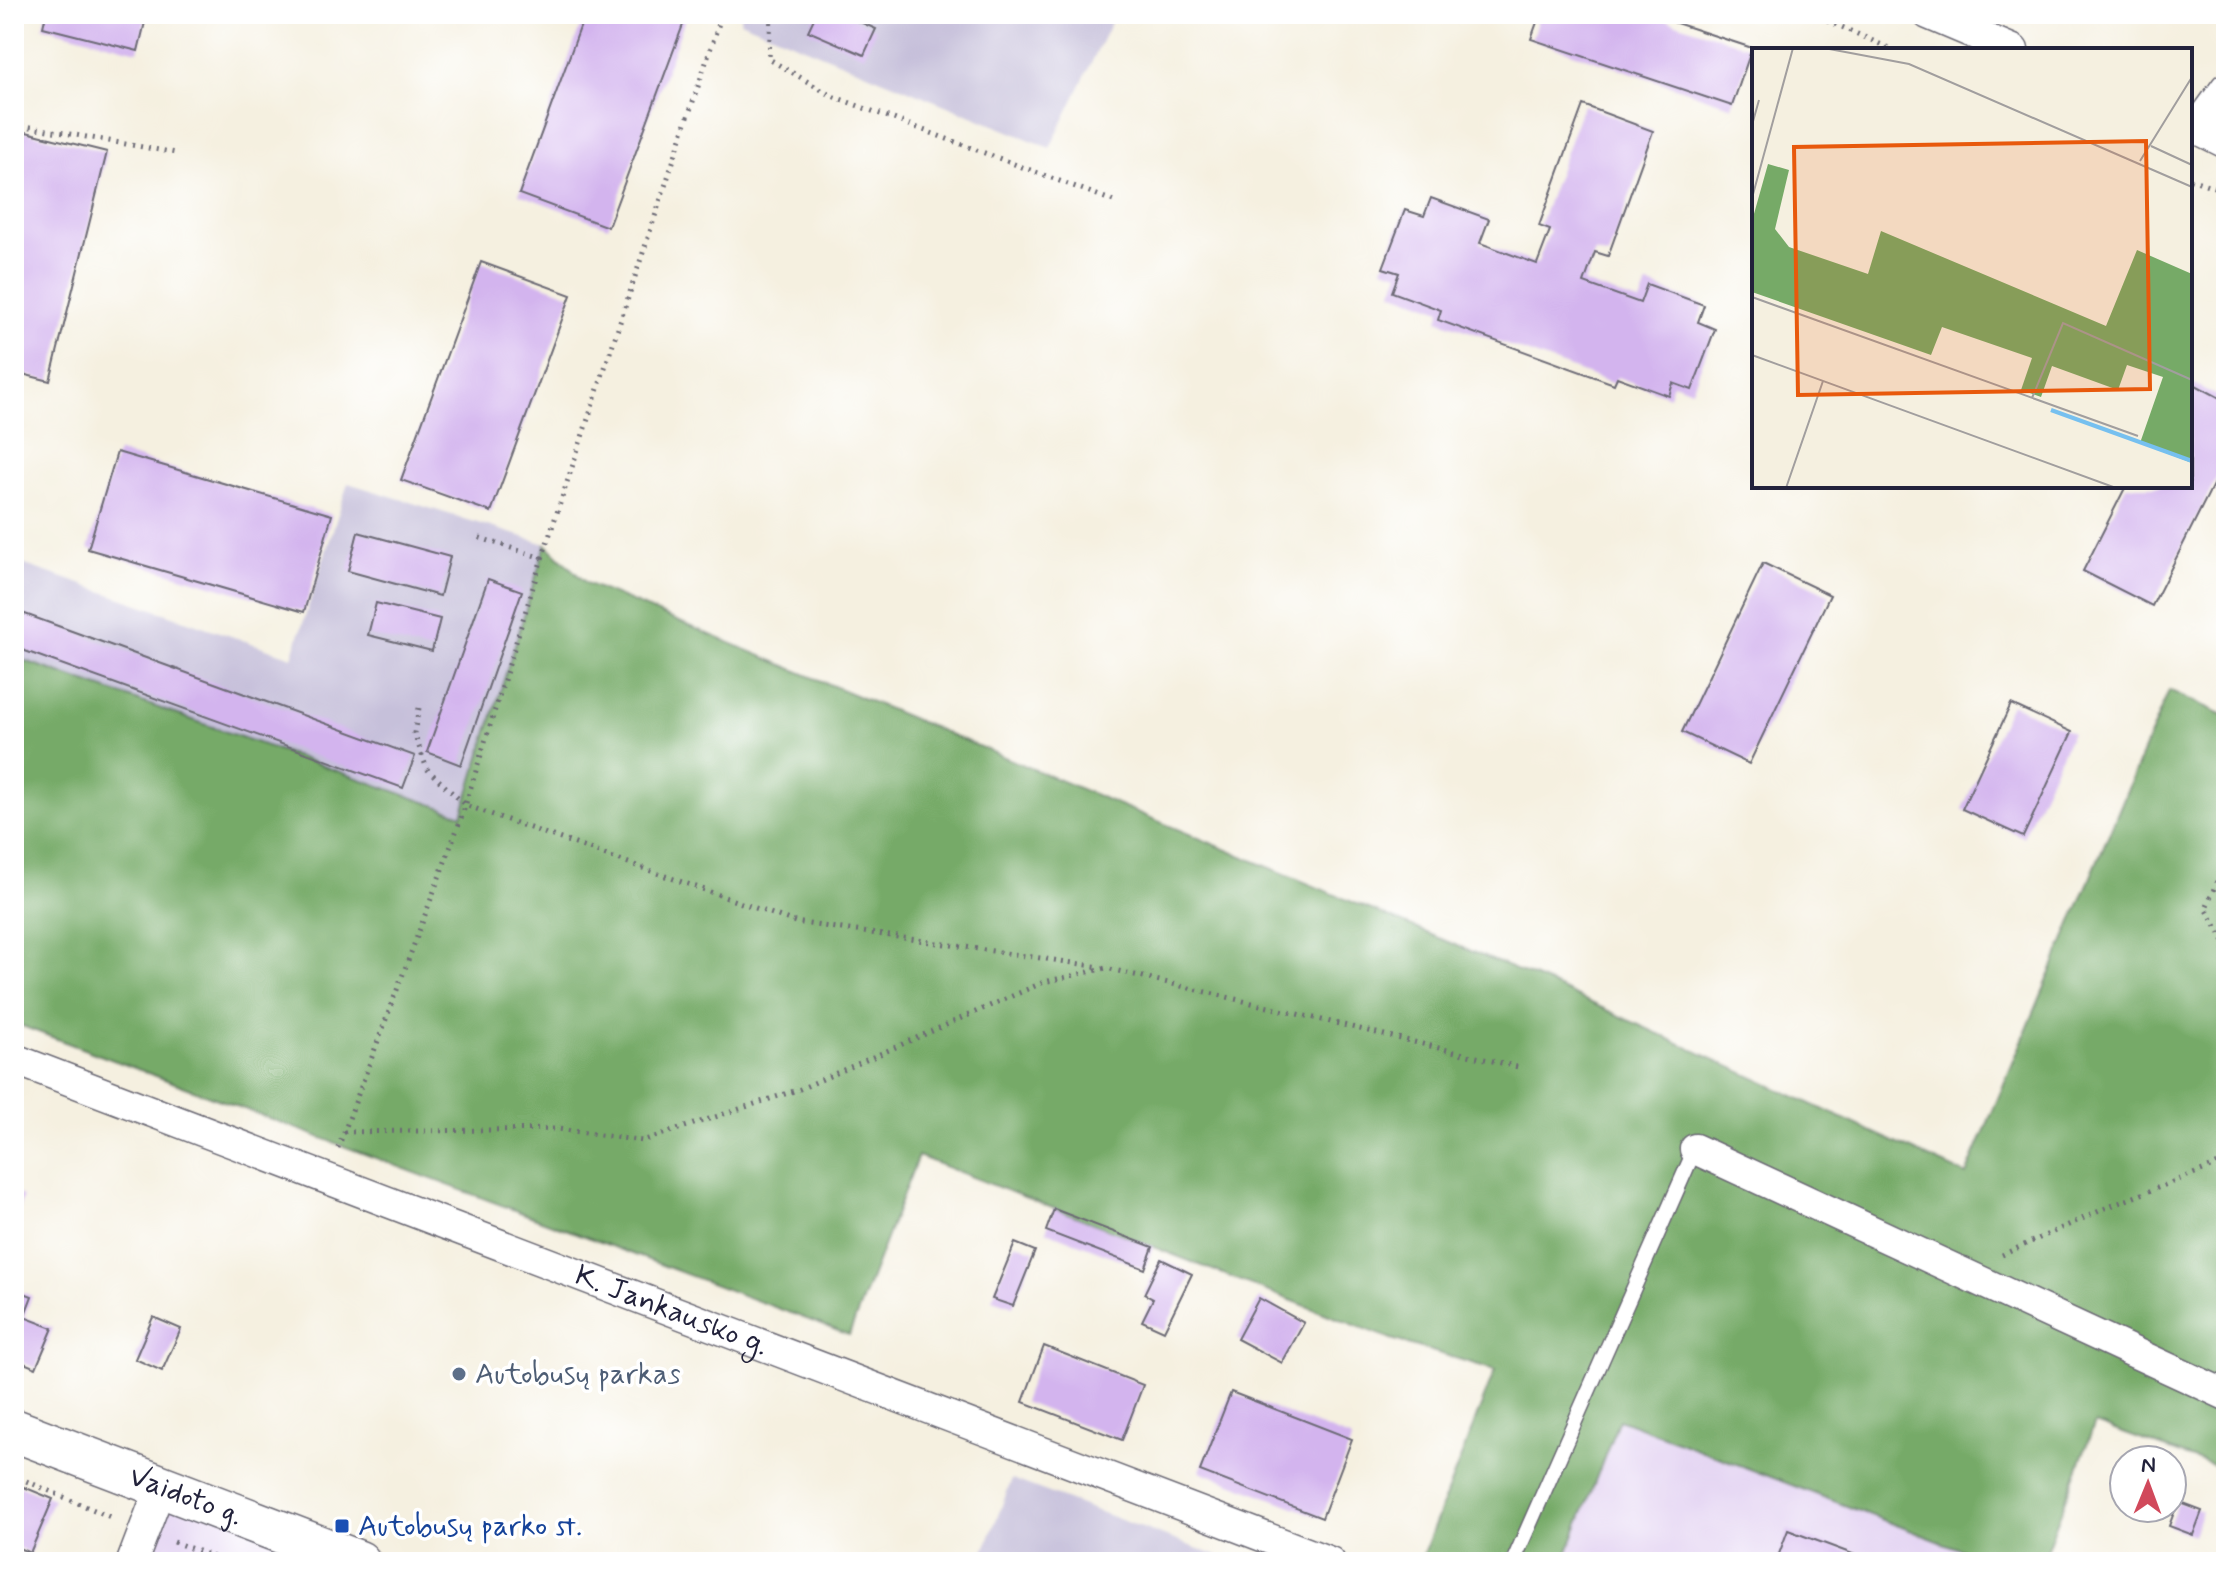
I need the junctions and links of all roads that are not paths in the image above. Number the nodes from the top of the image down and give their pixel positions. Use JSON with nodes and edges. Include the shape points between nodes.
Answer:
{"nodes":[{"id":1,"x":1928,"y":14,"type":"edge"},
{"id":2,"x":2008,"y":48,"type":"edge"},
{"id":3,"x":2226,"y":88,"type":"edge"},
{"id":4,"x":2193,"y":126,"type":"edge"},
{"id":5,"x":2226,"y":143,"type":"edge"},
{"id":6,"x":14,"y":1059,"type":"edge"},
{"id":7,"x":1695,"y":1149,"type":"joint"},
{"id":8,"x":2226,"y":1395,"type":"edge"},
{"id":9,"x":14,"y":1430,"type":"edge"},
{"id":10,"x":161,"y":1486,"type":"junction"},
{"id":11,"x":132,"y":1562,"type":"edge"},
{"id":12,"x":359,"y":1562,"type":"edge"},
{"id":13,"x":1330,"y":1562,"type":"edge"},
{"id":14,"x":1513,"y":1562,"type":"edge"}],
"edges":[{"from":1,"to":2,"type":"street"},
{"from":3,"to":4,"type":"street"},
{"from":4,"to":5,"type":"street"},
{"from":6,"to":13,"type":"street","name":"K. Jankausko g."},
{"from":7,"to":8,"type":"street"},
{"from":7,"to":14,"type":"lane"},
{"from":9,"to":10,"type":"main road","name":"Vaidoto g."},
{"from":10,"to":11,"type":"street"},
{"from":10,"to":12,"type":"main road","name":"Vaidoto g."}]}
